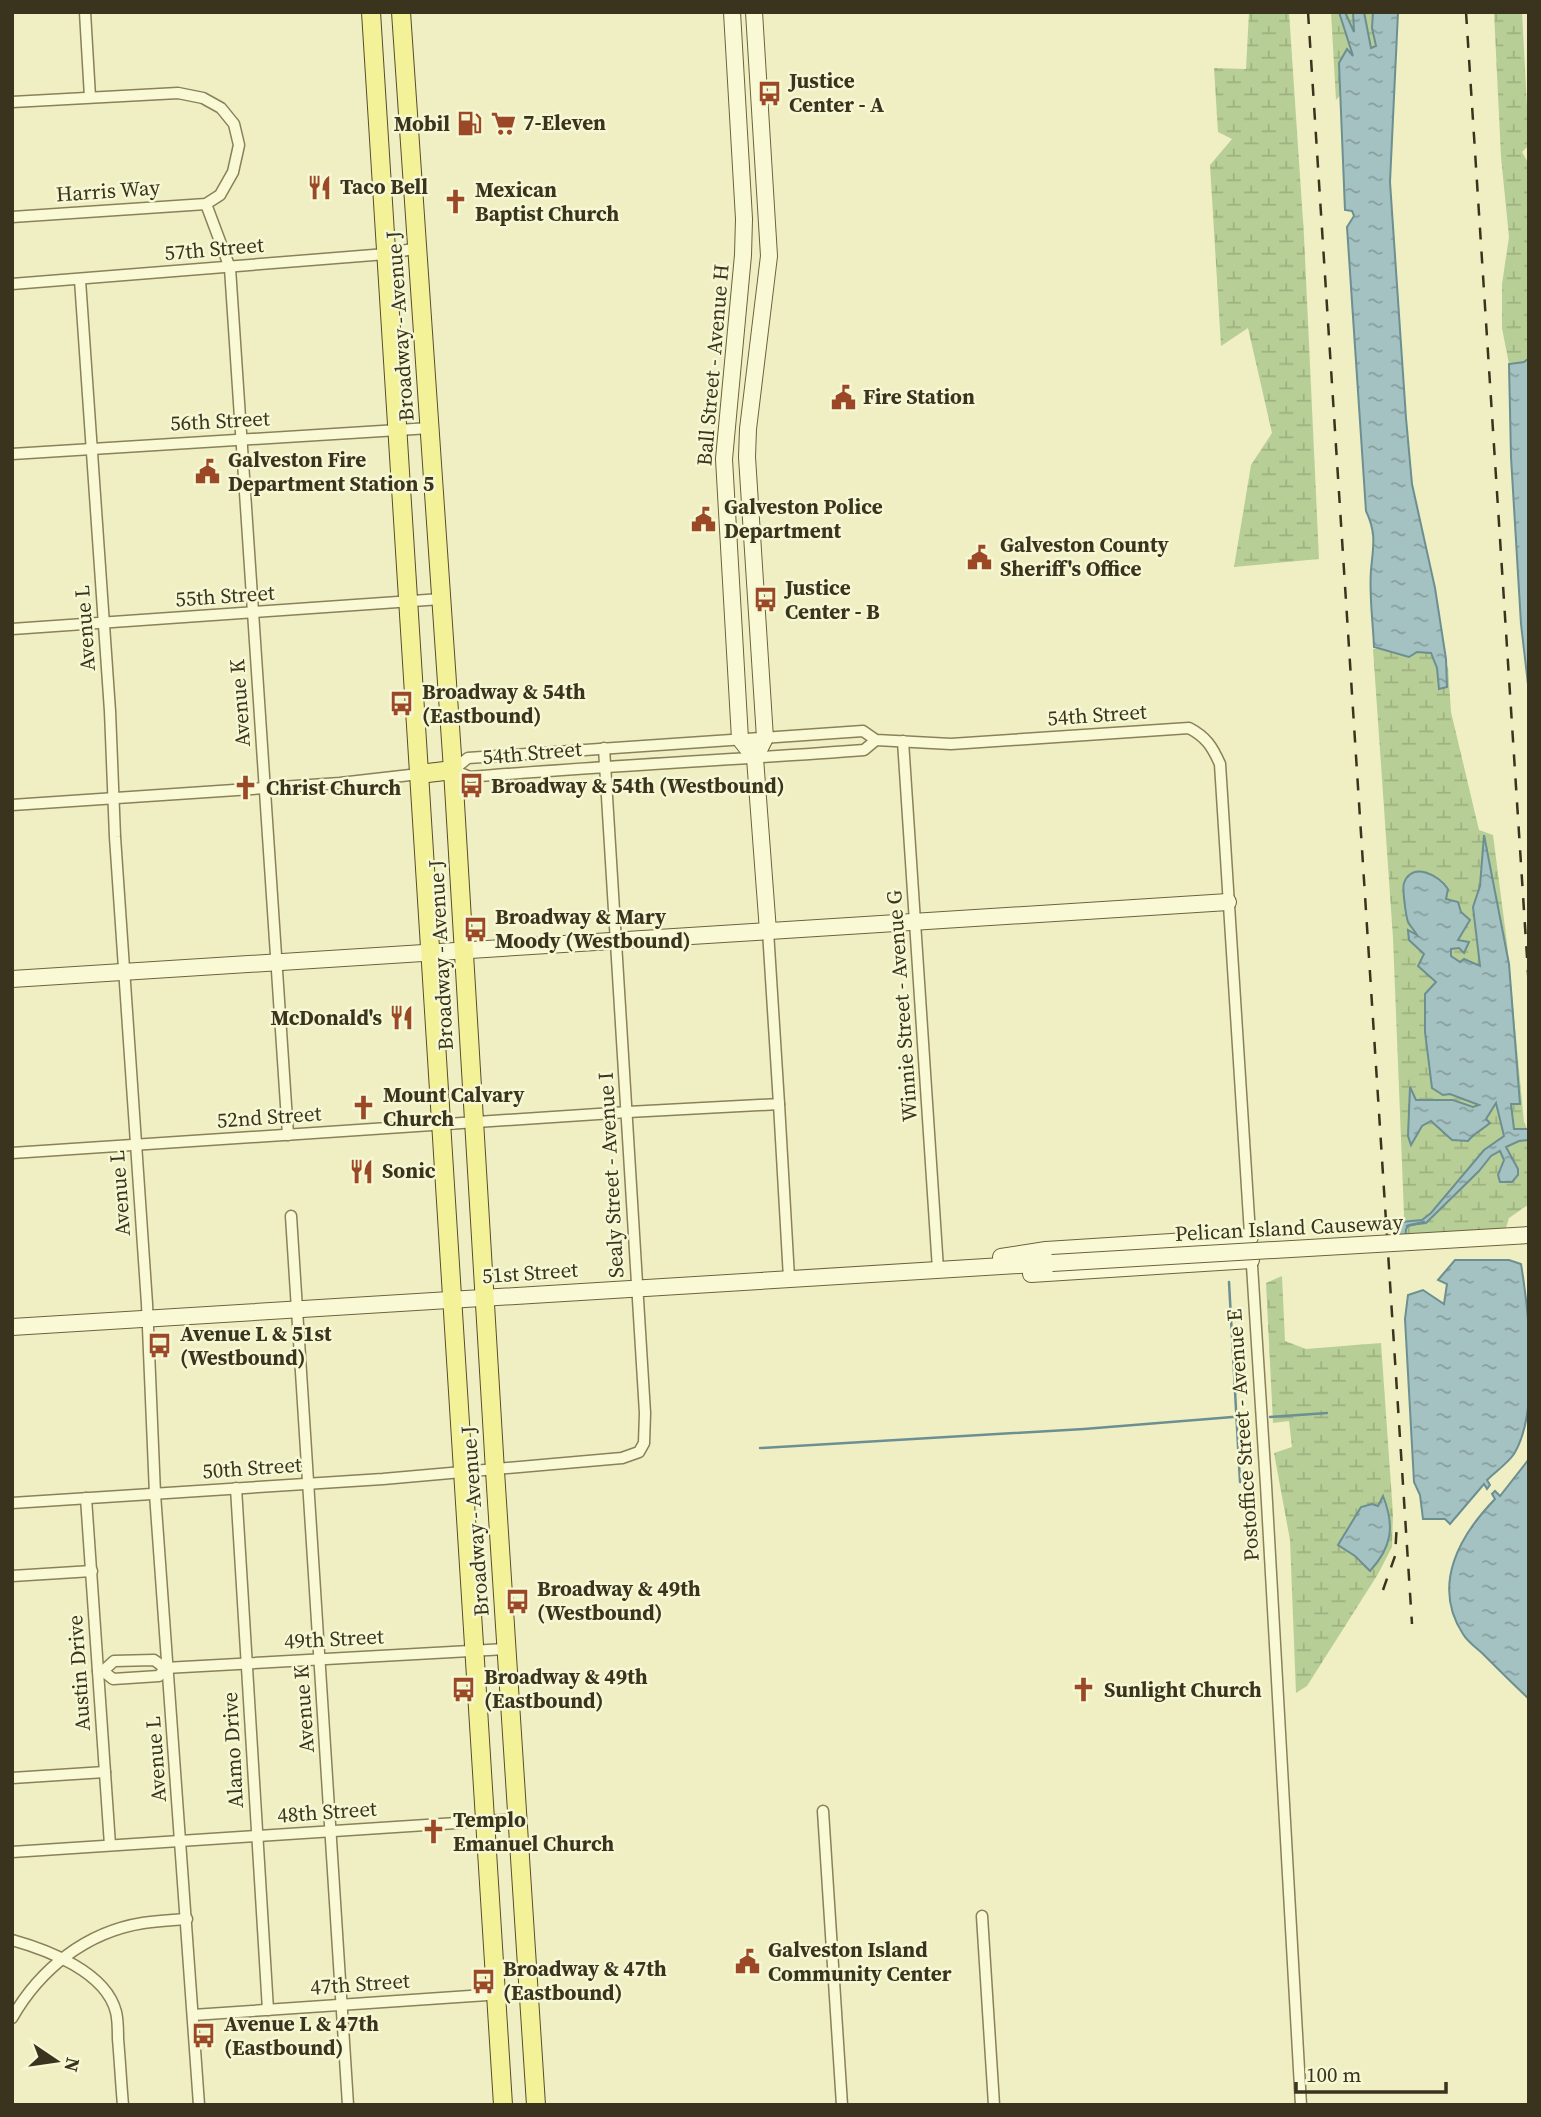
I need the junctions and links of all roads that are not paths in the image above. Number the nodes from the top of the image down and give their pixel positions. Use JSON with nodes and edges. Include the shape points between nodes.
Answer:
{"nodes":[{"id":1,"x":85,"y":12,"type":"edge"},
{"id":2,"x":371,"y":12,"type":"edge"},
{"id":3,"x":401,"y":12,"type":"edge"},
{"id":4,"x":732,"y":12,"type":"edge"},
{"id":5,"x":754,"y":12,"type":"edge"},
{"id":6,"x":406,"y":76,"type":"junction"},
{"id":7,"x":375,"y":80,"type":"junction"},
{"id":8,"x":90,"y":97,"type":"junction"},
{"id":9,"x":12,"y":102,"type":"edge"},
{"id":10,"x":740,"y":154,"type":"junction"},
{"id":11,"x":764,"y":154,"type":"junction"},
{"id":12,"x":206,"y":204,"type":"junction"},
{"id":13,"x":12,"y":217,"type":"edge"},
{"id":14,"x":418,"y":248,"type":"junction"},
{"id":15,"x":386,"y":254,"type":"junction"},
{"id":16,"x":230,"y":268,"type":"junction"},
{"id":17,"x":80,"y":280,"type":"junction"},
{"id":18,"x":12,"y":284,"type":"edge"},
{"id":19,"x":736,"y":327,"type":"junction"},
{"id":20,"x":760,"y":327,"type":"junction"},
{"id":21,"x":430,"y":428,"type":"junction"},
{"id":22,"x":397,"y":430,"type":"junction"},
{"id":23,"x":242,"y":439,"type":"junction"},
{"id":24,"x":92,"y":449,"type":"junction"},
{"id":25,"x":12,"y":454,"type":"edge"},
{"id":26,"x":747,"y":457,"type":"junction"},
{"id":27,"x":724,"y":459,"type":"junction"},
{"id":28,"x":755,"y":584,"type":"junction"},
{"id":29,"x":732,"y":587,"type":"junction"},
{"id":30,"x":441,"y":600,"type":"junction"},
{"id":31,"x":408,"y":602,"type":"junction"},
{"id":32,"x":253,"y":614,"type":"junction"},
{"id":33,"x":104,"y":623,"type":"junction"},
{"id":34,"x":12,"y":629,"type":"edge"},
{"id":35,"x":765,"y":738,"type":"junction"},
{"id":36,"x":740,"y":739,"type":"junction"},
{"id":37,"x":876,"y":740,"type":"junction"},
{"id":38,"x":904,"y":741,"type":"junction"},
{"id":39,"x":604,"y":748,"type":"junction"},
{"id":40,"x":755,"y":758,"type":"junction"},
{"id":41,"x":1220,"y":764,"type":"joint"},
{"id":42,"x":605,"y":766,"type":"junction"},
{"id":43,"x":453,"y":771,"type":"junction"},
{"id":44,"x":419,"y":774,"type":"junction"},
{"id":45,"x":265,"y":788,"type":"junction"},
{"id":46,"x":114,"y":799,"type":"junction"},
{"id":47,"x":12,"y":805,"type":"edge"},
{"id":48,"x":1228,"y":902,"type":"junction"},
{"id":49,"x":915,"y":922,"type":"junction"},
{"id":50,"x":768,"y":931,"type":"junction"},
{"id":51,"x":617,"y":941,"type":"junction"},
{"id":52,"x":462,"y":951,"type":"junction"},
{"id":53,"x":429,"y":953,"type":"junction"},
{"id":54,"x":276,"y":962,"type":"junction"},
{"id":55,"x":124,"y":972,"type":"junction"},
{"id":56,"x":12,"y":979,"type":"edge"},
{"id":57,"x":779,"y":1104,"type":"junction"},
{"id":58,"x":628,"y":1112,"type":"junction"},
{"id":59,"x":474,"y":1124,"type":"junction"},
{"id":60,"x":440,"y":1125,"type":"junction"},
{"id":61,"x":288,"y":1135,"type":"junction"},
{"id":62,"x":136,"y":1145,"type":"junction"},
{"id":63,"x":12,"y":1153,"type":"edge"},
{"id":64,"x":291,"y":1216,"type":"dead end"},
{"id":65,"x":1529,"y":1236,"type":"edge"},
{"id":66,"x":1250,"y":1237,"type":"junction"},
{"id":67,"x":1251,"y":1260,"type":"junction"},
{"id":68,"x":1052,"y":1262,"type":"joint"},
{"id":69,"x":962,"y":1268,"type":"junction"},
{"id":70,"x":939,"y":1269,"type":"junction"},
{"id":71,"x":789,"y":1278,"type":"junction"},
{"id":72,"x":637,"y":1287,"type":"junction"},
{"id":73,"x":484,"y":1298,"type":"junction"},
{"id":74,"x":451,"y":1300,"type":"junction"},
{"id":75,"x":298,"y":1311,"type":"junction"},
{"id":76,"x":147,"y":1320,"type":"junction"},
{"id":77,"x":12,"y":1327,"type":"edge"},
{"id":78,"x":495,"y":1471,"type":"junction"},
{"id":79,"x":462,"y":1473,"type":"junction"},
{"id":80,"x":309,"y":1483,"type":"junction"},
{"id":81,"x":236,"y":1488,"type":"junction"},
{"id":82,"x":156,"y":1494,"type":"junction"},
{"id":83,"x":86,"y":1498,"type":"junction"},
{"id":84,"x":12,"y":1503,"type":"edge"},
{"id":85,"x":92,"y":1572,"type":"junction"},
{"id":86,"x":12,"y":1576,"type":"edge"},
{"id":87,"x":506,"y":1649,"type":"junction"},
{"id":88,"x":473,"y":1650,"type":"junction"},
{"id":89,"x":320,"y":1658,"type":"junction"},
{"id":90,"x":247,"y":1663,"type":"junction"},
{"id":91,"x":167,"y":1668,"type":"junction"},
{"id":92,"x":101,"y":1671,"type":"junction"},
{"id":93,"x":105,"y":1772,"type":"junction"},
{"id":94,"x":12,"y":1778,"type":"edge"},
{"id":95,"x":823,"y":1811,"type":"dead end"},
{"id":96,"x":518,"y":1819,"type":"junction"},
{"id":97,"x":484,"y":1821,"type":"junction"},
{"id":98,"x":331,"y":1831,"type":"junction"},
{"id":99,"x":257,"y":1836,"type":"junction"},
{"id":100,"x":181,"y":1840,"type":"junction"},
{"id":101,"x":110,"y":1846,"type":"junction"},
{"id":102,"x":12,"y":1852,"type":"edge"},
{"id":103,"x":982,"y":1916,"type":"dead end"},
{"id":104,"x":187,"y":1919,"type":"junction"},
{"id":105,"x":12,"y":1940,"type":"edge"},
{"id":106,"x":64,"y":1958,"type":"junction"},
{"id":107,"x":530,"y":1993,"type":"junction"},
{"id":108,"x":495,"y":1994,"type":"junction"},
{"id":109,"x":342,"y":2005,"type":"junction"},
{"id":110,"x":268,"y":2010,"type":"junction"},
{"id":111,"x":193,"y":2015,"type":"junction"},
{"id":112,"x":12,"y":2018,"type":"edge"},
{"id":113,"x":123,"y":2105,"type":"edge"},
{"id":114,"x":199,"y":2105,"type":"edge"},
{"id":115,"x":348,"y":2105,"type":"edge"},
{"id":116,"x":503,"y":2105,"type":"edge"},
{"id":117,"x":536,"y":2105,"type":"edge"},
{"id":118,"x":842,"y":2105,"type":"edge"},
{"id":119,"x":994,"y":2105,"type":"edge"},
{"id":120,"x":1301,"y":2105,"type":"edge"}],
"edges":[{"from":1,"to":8,"type":"street"},
{"from":2,"to":7,"type":"main road","name":"Broadway - Avenue J"},
{"from":3,"to":6,"type":"main road","name":"Broadway - Avenue J"},
{"from":4,"to":10,"type":"street","name":"Ball Street - Avenue H"},
{"from":5,"to":11,"type":"street","name":"Ball Street - Avenue H"},
{"from":6,"to":7,"type":"main road"},
{"from":6,"to":14,"type":"main road","name":"Broadway - Avenue J"},
{"from":7,"to":15,"type":"main road","name":"Broadway - Avenue J"},
{"from":8,"to":9,"type":"street"},
{"from":8,"to":12,"type":"street","via":[[178,93],[203,98],[221,108],[233,124],[239,145],[233,172],[220,195]]},
{"from":10,"to":11,"type":"street"},
{"from":10,"to":19,"type":"street","name":"Ball Street - Avenue H","via":[[744,219]]},
{"from":11,"to":20,"type":"street","name":"Ball Street - Avenue H","via":[[769,256]]},
{"from":12,"to":13,"type":"street","name":"Harris Way"},
{"from":12,"to":16,"type":"street","name":"Avenue K"},
{"from":14,"to":15,"type":"street","name":"57th Street"},
{"from":14,"to":21,"type":"main road","name":"Broadway - Avenue J"},
{"from":15,"to":16,"type":"street","name":"57th Street"},
{"from":15,"to":22,"type":"main road","name":"Broadway - Avenue J"},
{"from":16,"to":17,"type":"street","name":"57th Street"},
{"from":16,"to":23,"type":"street","name":"Avenue K"},
{"from":17,"to":18,"type":"street","name":"57th Street"},
{"from":17,"to":24,"type":"street","name":"Avenue L"},
{"from":19,"to":20,"type":"street"},
{"from":19,"to":27,"type":"street","name":"Ball Street - Avenue H"},
{"from":20,"to":26,"type":"street","name":"Ball Street - Avenue H"},
{"from":21,"to":22,"type":"street","name":"56th Street"},
{"from":21,"to":30,"type":"main road","name":"Broadway - Avenue J"},
{"from":22,"to":23,"type":"street","name":"56th Street"},
{"from":22,"to":31,"type":"main road","name":"Broadway - Avenue J"},
{"from":23,"to":24,"type":"street","name":"56th Street"},
{"from":23,"to":32,"type":"street","name":"Avenue K"},
{"from":24,"to":25,"type":"street","name":"56th Street"},
{"from":24,"to":33,"type":"street","name":"Avenue L"},
{"from":26,"to":27,"type":"street"},
{"from":26,"to":28,"type":"street","name":"Ball Street - Avenue H"},
{"from":27,"to":29,"type":"street","name":"Ball Street - Avenue H"},
{"from":28,"to":29,"type":"street"},
{"from":28,"to":35,"type":"street","name":"Ball Street - Avenue H"},
{"from":29,"to":36,"type":"street","name":"Ball Street - Avenue H"},
{"from":30,"to":31,"type":"street","name":"55th Street"},
{"from":30,"to":43,"type":"main road","name":"Broadway - Avenue J"},
{"from":31,"to":32,"type":"street","name":"55th Street"},
{"from":31,"to":44,"type":"main road","name":"Broadway - Avenue J"},
{"from":32,"to":33,"type":"street","name":"55th Street"},
{"from":32,"to":45,"type":"street","name":"Avenue K"},
{"from":33,"to":34,"type":"street","name":"55th Street"},
{"from":33,"to":46,"type":"street","name":"Avenue L"},
{"from":35,"to":36,"type":"street","name":"54th Street"},
{"from":35,"to":37,"type":"street","name":"54th Street","via":[[863,731]]},
{"from":35,"to":40,"type":"street"},
{"from":36,"to":39,"type":"street","name":"54th Street"},
{"from":36,"to":40,"type":"street"},
{"from":37,"to":38,"type":"street","name":"54th Street"},
{"from":37,"to":40,"type":"street","name":"54th Street","via":[[864,750]]},
{"from":38,"to":41,"type":"street","name":"54th Street","via":[[951,744],[1189,728],[1212,746]]},
{"from":38,"to":49,"type":"street","name":"Winnie Street - Avenue G"},
{"from":39,"to":42,"type":"street","name":"Sealy Street - Avenue I"},
{"from":39,"to":43,"type":"street","name":"54th Street","via":[[468,758]]},
{"from":40,"to":42,"type":"street","name":"54th Street"},
{"from":40,"to":50,"type":"street"},
{"from":41,"to":48,"type":"street","name":"Postoffice Street - Avenue E"},
{"from":42,"to":43,"type":"street","name":"54th Street","via":[[470,777]]},
{"from":42,"to":51,"type":"street","name":"Sealy Street - Avenue I"},
{"from":43,"to":44,"type":"main road"},
{"from":43,"to":52,"type":"main road","name":"Broadway - Avenue J"},
{"from":44,"to":45,"type":"street"},
{"from":44,"to":53,"type":"main road","name":"Broadway - Avenue J"},
{"from":45,"to":46,"type":"street"},
{"from":45,"to":54,"type":"street","name":"Avenue K"},
{"from":46,"to":47,"type":"street"},
{"from":46,"to":55,"type":"street","name":"Avenue L"},
{"from":48,"to":49,"type":"street"},
{"from":48,"to":66,"type":"street","name":"Postoffice Street - Avenue E"},
{"from":49,"to":50,"type":"street"},
{"from":49,"to":70,"type":"street","name":"Winnie Street - Avenue G"},
{"from":50,"to":51,"type":"street"},
{"from":50,"to":57,"type":"street"},
{"from":51,"to":52,"type":"street"},
{"from":51,"to":58,"type":"street","name":"Sealy Street - Avenue I"},
{"from":52,"to":53,"type":"street"},
{"from":52,"to":59,"type":"main road","name":"Broadway - Avenue J"},
{"from":53,"to":54,"type":"street"},
{"from":53,"to":60,"type":"main road","name":"Broadway - Avenue J"},
{"from":54,"to":55,"type":"street"},
{"from":54,"to":61,"type":"street","name":"Avenue K"},
{"from":55,"to":56,"type":"street"},
{"from":55,"to":62,"type":"street","name":"Avenue L"},
{"from":57,"to":58,"type":"street","name":"52nd Street"},
{"from":57,"to":71,"type":"street"},
{"from":58,"to":59,"type":"street","name":"52nd Street"},
{"from":58,"to":72,"type":"street","name":"Sealy Street - Avenue I"},
{"from":59,"to":60,"type":"street","name":"52nd Street"},
{"from":59,"to":73,"type":"main road","name":"Broadway - Avenue J"},
{"from":60,"to":61,"type":"street","name":"52nd Street"},
{"from":60,"to":74,"type":"main road","name":"Broadway - Avenue J"},
{"from":61,"to":62,"type":"street","name":"52nd Street"},
{"from":62,"to":63,"type":"street","name":"52nd Street"},
{"from":62,"to":76,"type":"street","name":"Avenue L"},
{"from":64,"to":75,"type":"street","name":"Avenue K"},
{"from":65,"to":68,"type":"street","name":"Pelican Island Causeway","bridge":true},
{"from":66,"to":67,"type":"street","name":"Postoffice Street - Avenue E"},
{"from":66,"to":69,"type":"street","via":[[1045,1250]]},
{"from":67,"to":69,"type":"street","via":[[1021,1274]]},
{"from":67,"to":120,"type":"street","name":"Postoffice Street - Avenue E"},
{"from":68,"to":69,"type":"street","name":"51st Street"},
{"from":69,"to":70,"type":"street","name":"51st Street"},
{"from":70,"to":71,"type":"street","name":"51st Street"},
{"from":71,"to":72,"type":"street","name":"51st Street"},
{"from":72,"to":73,"type":"street","name":"51st Street"},
{"from":72,"to":78,"type":"street","name":"Sealy Street - Avenue I","via":[[645,1413],[644,1443],[639,1452],[622,1458]]},
{"from":73,"to":74,"type":"street","name":"51st Street"},
{"from":73,"to":78,"type":"main road","name":"Broadway - Avenue J"},
{"from":74,"to":75,"type":"street","name":"51st Street"},
{"from":74,"to":79,"type":"main road","name":"Broadway - Avenue J"},
{"from":75,"to":76,"type":"street","name":"51st Street"},
{"from":75,"to":80,"type":"street","name":"Avenue K"},
{"from":76,"to":77,"type":"street","name":"51st Street"},
{"from":76,"to":82,"type":"street","name":"Avenue L"},
{"from":78,"to":79,"type":"street","name":"50th Street"},
{"from":78,"to":87,"type":"main road","name":"Broadway - Avenue J"},
{"from":79,"to":80,"type":"street","name":"50th Street"},
{"from":79,"to":88,"type":"main road","name":"Broadway - Avenue J"},
{"from":80,"to":81,"type":"street","name":"50th Street"},
{"from":80,"to":89,"type":"street","name":"Avenue K"},
{"from":81,"to":82,"type":"street","name":"50th Street"},
{"from":81,"to":90,"type":"street","name":"Alamo Drive"},
{"from":82,"to":83,"type":"street","name":"50th Street"},
{"from":82,"to":91,"type":"street","name":"Avenue L"},
{"from":83,"to":84,"type":"street","name":"50th Street"},
{"from":83,"to":85,"type":"street","name":"Austin Drive"},
{"from":85,"to":86,"type":"street"},
{"from":85,"to":92,"type":"street","name":"Austin Drive"},
{"from":87,"to":88,"type":"street","name":"49th Street"},
{"from":87,"to":96,"type":"main road","name":"Broadway - Avenue J"},
{"from":88,"to":89,"type":"street","name":"49th Street"},
{"from":88,"to":97,"type":"main road","name":"Broadway - Avenue J"},
{"from":89,"to":90,"type":"street","name":"49th Street"},
{"from":89,"to":98,"type":"street","name":"Avenue K"},
{"from":90,"to":91,"type":"street","name":"49th Street"},
{"from":90,"to":99,"type":"street","name":"Alamo Drive"},
{"from":91,"to":92,"type":"street","name":"49th Street","via":[[154,1660],[114,1661]]},
{"from":91,"to":92,"type":"street","name":"49th Street","via":[[159,1676],[113,1679]]},
{"from":91,"to":100,"type":"street","name":"Avenue L"},
{"from":92,"to":93,"type":"street","name":"Austin Drive"},
{"from":93,"to":94,"type":"street"},
{"from":93,"to":101,"type":"street","name":"Austin Drive"},
{"from":95,"to":118,"type":"street"},
{"from":96,"to":97,"type":"street","name":"48th Street"},
{"from":96,"to":107,"type":"main road","name":"Broadway - Avenue J"},
{"from":97,"to":98,"type":"street","name":"48th Street"},
{"from":97,"to":108,"type":"main road","name":"Broadway - Avenue J"},
{"from":98,"to":99,"type":"street","name":"48th Street"},
{"from":98,"to":109,"type":"street","name":"Avenue K"},
{"from":99,"to":100,"type":"street","name":"48th Street"},
{"from":99,"to":110,"type":"street","name":"Alamo Drive"},
{"from":100,"to":101,"type":"street","name":"48th Street"},
{"from":100,"to":104,"type":"street","name":"Avenue L"},
{"from":101,"to":102,"type":"street","name":"48th Street"},
{"from":103,"to":119,"type":"street"},
{"from":104,"to":106,"type":"street","via":[[108,1932]]},
{"from":104,"to":111,"type":"street","name":"Avenue L"},
{"from":105,"to":106,"type":"street"},
{"from":106,"to":112,"type":"street","via":[[24,1997]]},
{"from":106,"to":113,"type":"street","via":[[110,1997],[116,2012]]},
{"from":107,"to":108,"type":"street","name":"47th Street"},
{"from":107,"to":117,"type":"main road","name":"Broadway - Avenue J"},
{"from":108,"to":109,"type":"street","name":"47th Street"},
{"from":108,"to":116,"type":"main road","name":"Broadway - Avenue J"},
{"from":109,"to":110,"type":"street","name":"47th Street"},
{"from":109,"to":115,"type":"street","name":"Avenue K"},
{"from":110,"to":111,"type":"street","name":"47th Street"},
{"from":111,"to":114,"type":"street","name":"Avenue L"}]}
